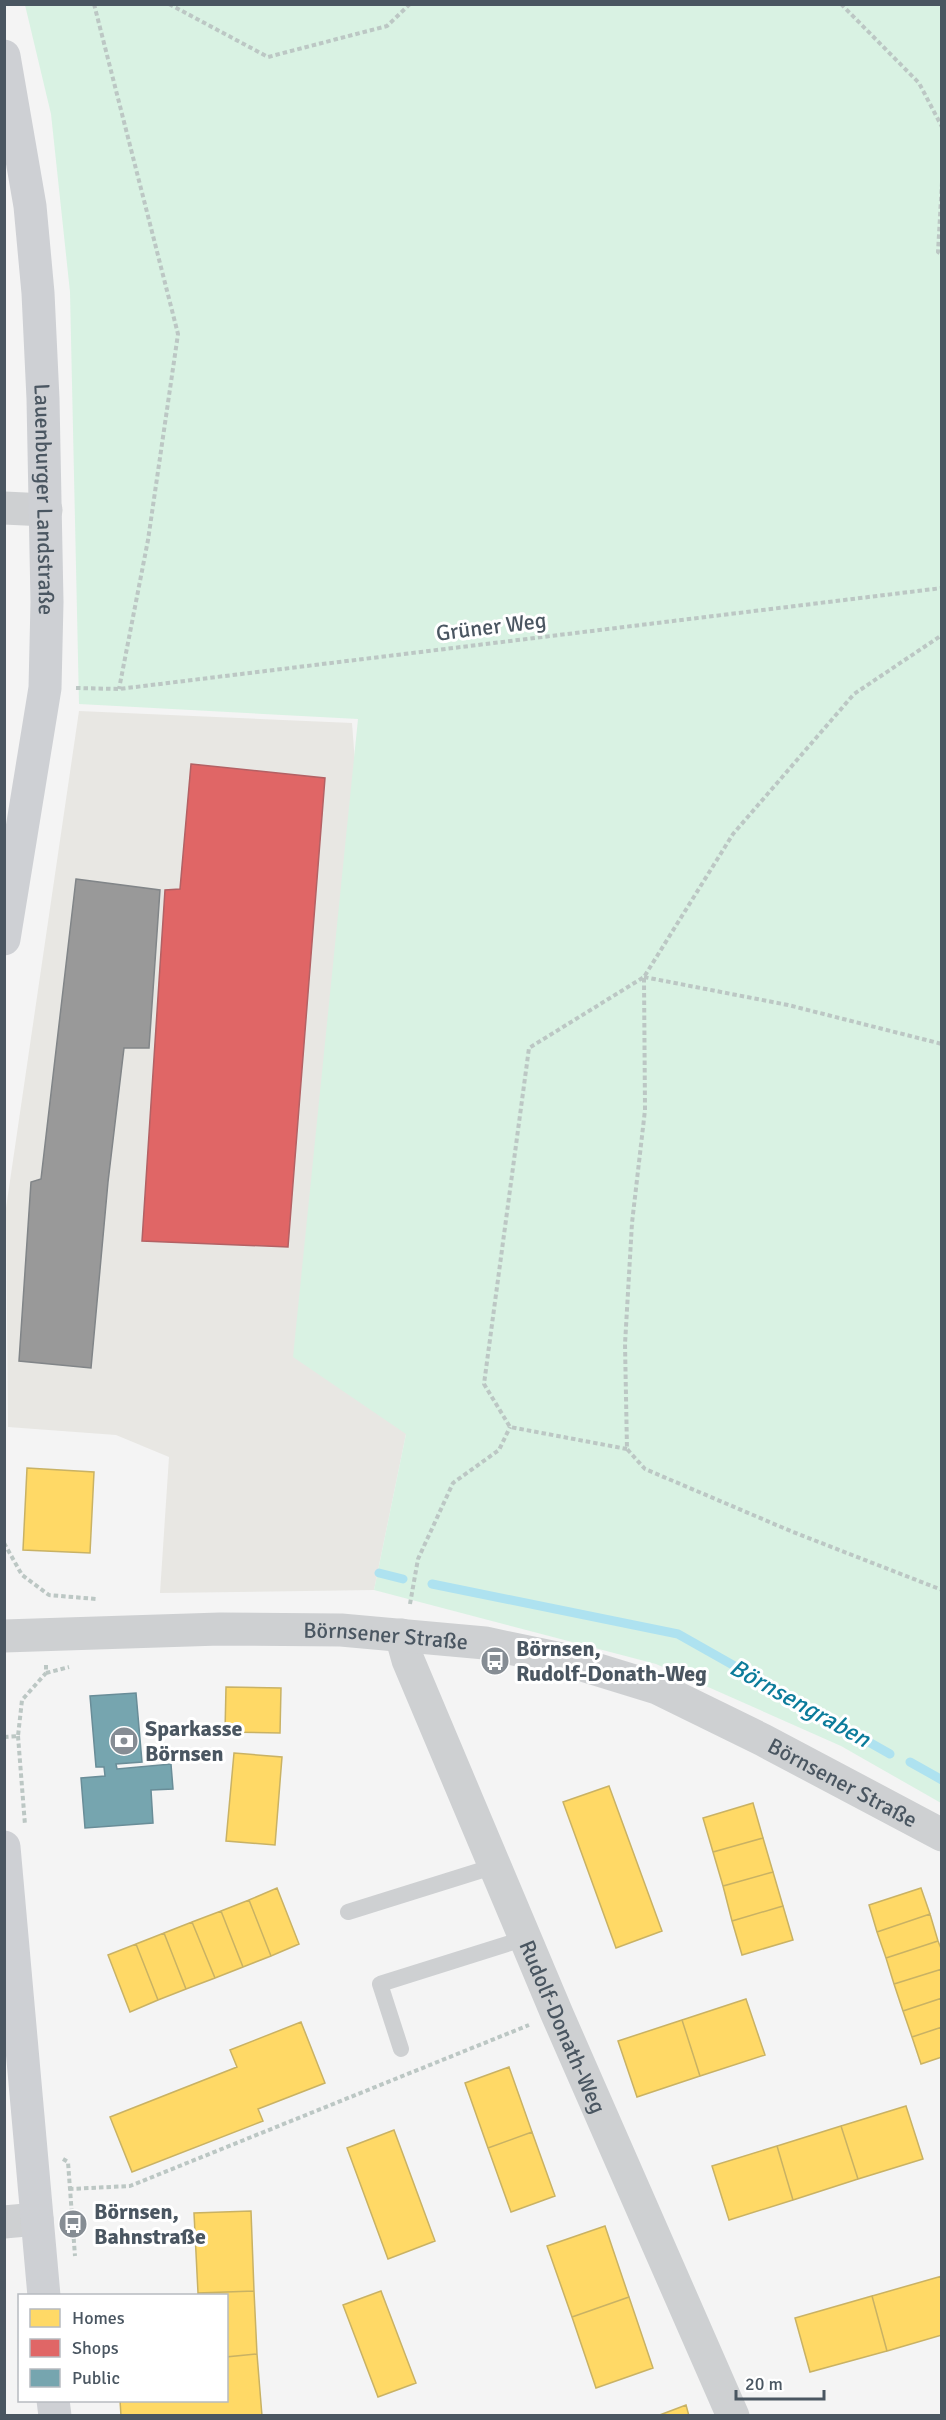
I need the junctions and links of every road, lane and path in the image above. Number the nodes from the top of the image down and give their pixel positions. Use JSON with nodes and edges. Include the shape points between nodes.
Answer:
{"nodes":[{"id":1,"x":94,"y":4,"type":"edge"},
{"id":2,"x":169,"y":4,"type":"edge"},
{"id":3,"x":410,"y":4,"type":"edge"},
{"id":4,"x":841,"y":4,"type":"edge"},
{"id":5,"x":4,"y":56,"type":"edge"},
{"id":6,"x":942,"y":127,"type":"edge"},
{"id":7,"x":942,"y":182,"type":"edge"},
{"id":8,"x":942,"y":254,"type":"edge"},
{"id":9,"x":4,"y":508,"type":"edge"},
{"id":10,"x":46,"y":510,"type":"junction"},
{"id":11,"x":942,"y":588,"type":"edge"},
{"id":12,"x":942,"y":635,"type":"edge"},
{"id":13,"x":45,"y":688,"type":"junction"},
{"id":14,"x":119,"y":689,"type":"junction"},
{"id":15,"x":4,"y":939,"type":"edge"},
{"id":16,"x":644,"y":977,"type":"junction"},
{"id":17,"x":942,"y":1044,"type":"edge"},
{"id":18,"x":510,"y":1427,"type":"junction"},
{"id":19,"x":627,"y":1449,"type":"junction"},
{"id":20,"x":942,"y":1590,"type":"edge"},
{"id":21,"x":49,"y":1595,"type":"dead end"},
{"id":22,"x":411,"y":1600,"type":"dead end"},
{"id":23,"x":47,"y":1634,"type":"junction"},
{"id":24,"x":401,"y":1635,"type":"junction"},
{"id":25,"x":4,"y":1636,"type":"edge"},
{"id":26,"x":76,"y":1665,"type":"dead end"},
{"id":27,"x":46,"y":1673,"type":"junction"},
{"id":28,"x":4,"y":1737,"type":"edge"},
{"id":29,"x":942,"y":1835,"type":"edge"},
{"id":30,"x":4,"y":1847,"type":"edge"},
{"id":31,"x":495,"y":1866,"type":"junction"},
{"id":32,"x":348,"y":1912,"type":"dead end"},
{"id":33,"x":526,"y":1938,"type":"junction"},
{"id":34,"x":557,"y":2014,"type":"junction"},
{"id":35,"x":401,"y":2049,"type":"dead end"},
{"id":36,"x":36,"y":2205,"type":"junction"},
{"id":37,"x":4,"y":2222,"type":"edge"},
{"id":38,"x":44,"y":2294,"type":"edge"},
{"id":39,"x":732,"y":2415,"type":"edge"}],
"edges":[{"from":1,"to":14,"type":"path","via":[[178,334],[148,540]]},
{"from":2,"to":3,"type":"path","via":[[268,57],[387,26]]},
{"from":4,"to":6,"type":"path","via":[[919,83]]},
{"from":5,"to":10,"type":"main road","name":"Lauenburger Landstraße","via":[[30,207]]},
{"from":7,"to":8,"type":"path","via":[[938,252]]},
{"from":9,"to":10,"type":"street"},
{"from":10,"to":13,"type":"main road","name":"Lauenburger Landstraße"},
{"from":11,"to":14,"type":"path","name":"Grüner Weg"},
{"from":12,"to":16,"type":"path","via":[[854,694],[733,834]]},
{"from":13,"to":14,"type":"path","name":"Grüner Weg"},
{"from":13,"to":15,"type":"main road","name":"Lauenburger Landstraße"},
{"from":16,"to":17,"type":"path","via":[[788,1005]]},
{"from":16,"to":18,"type":"path","via":[[529,1048],[484,1384]]},
{"from":16,"to":19,"type":"path","via":[[645,1110],[632,1223],[626,1333]]},
{"from":18,"to":19,"type":"path"},
{"from":18,"to":22,"type":"path","via":[[499,1450],[453,1483],[418,1558]]},
{"from":19,"to":20,"type":"path","via":[[645,1469]]},
{"from":21,"to":23,"type":"path"},
{"from":23,"to":24,"type":"street","name":"Börnsener Straße","via":[[220,1629],[341,1630]]},
{"from":23,"to":25,"type":"street","name":"Börnsener Straße"},
{"from":23,"to":27,"type":"path"},
{"from":24,"to":29,"type":"street","name":"Börnsener Straße","via":[[485,1643],[566,1660],[657,1688]]},
{"from":24,"to":31,"type":"street","name":"Rudolf-Donath-Weg"},
{"from":26,"to":27,"type":"path"},
{"from":27,"to":28,"type":"path","via":[[22,1700],[18,1736]]},
{"from":30,"to":36,"type":"main road"},
{"from":31,"to":32,"type":"lane"},
{"from":31,"to":33,"type":"street","name":"Rudolf-Donath-Weg"},
{"from":33,"to":34,"type":"street","name":"Rudolf-Donath-Weg"},
{"from":33,"to":35,"type":"lane","via":[[380,1984]]},
{"from":34,"to":36,"type":"path","via":[[130,2186]]},
{"from":34,"to":39,"type":"street","name":"Rudolf-Donath-Weg"},
{"from":36,"to":37,"type":"street"},
{"from":36,"to":38,"type":"main road"}]}
